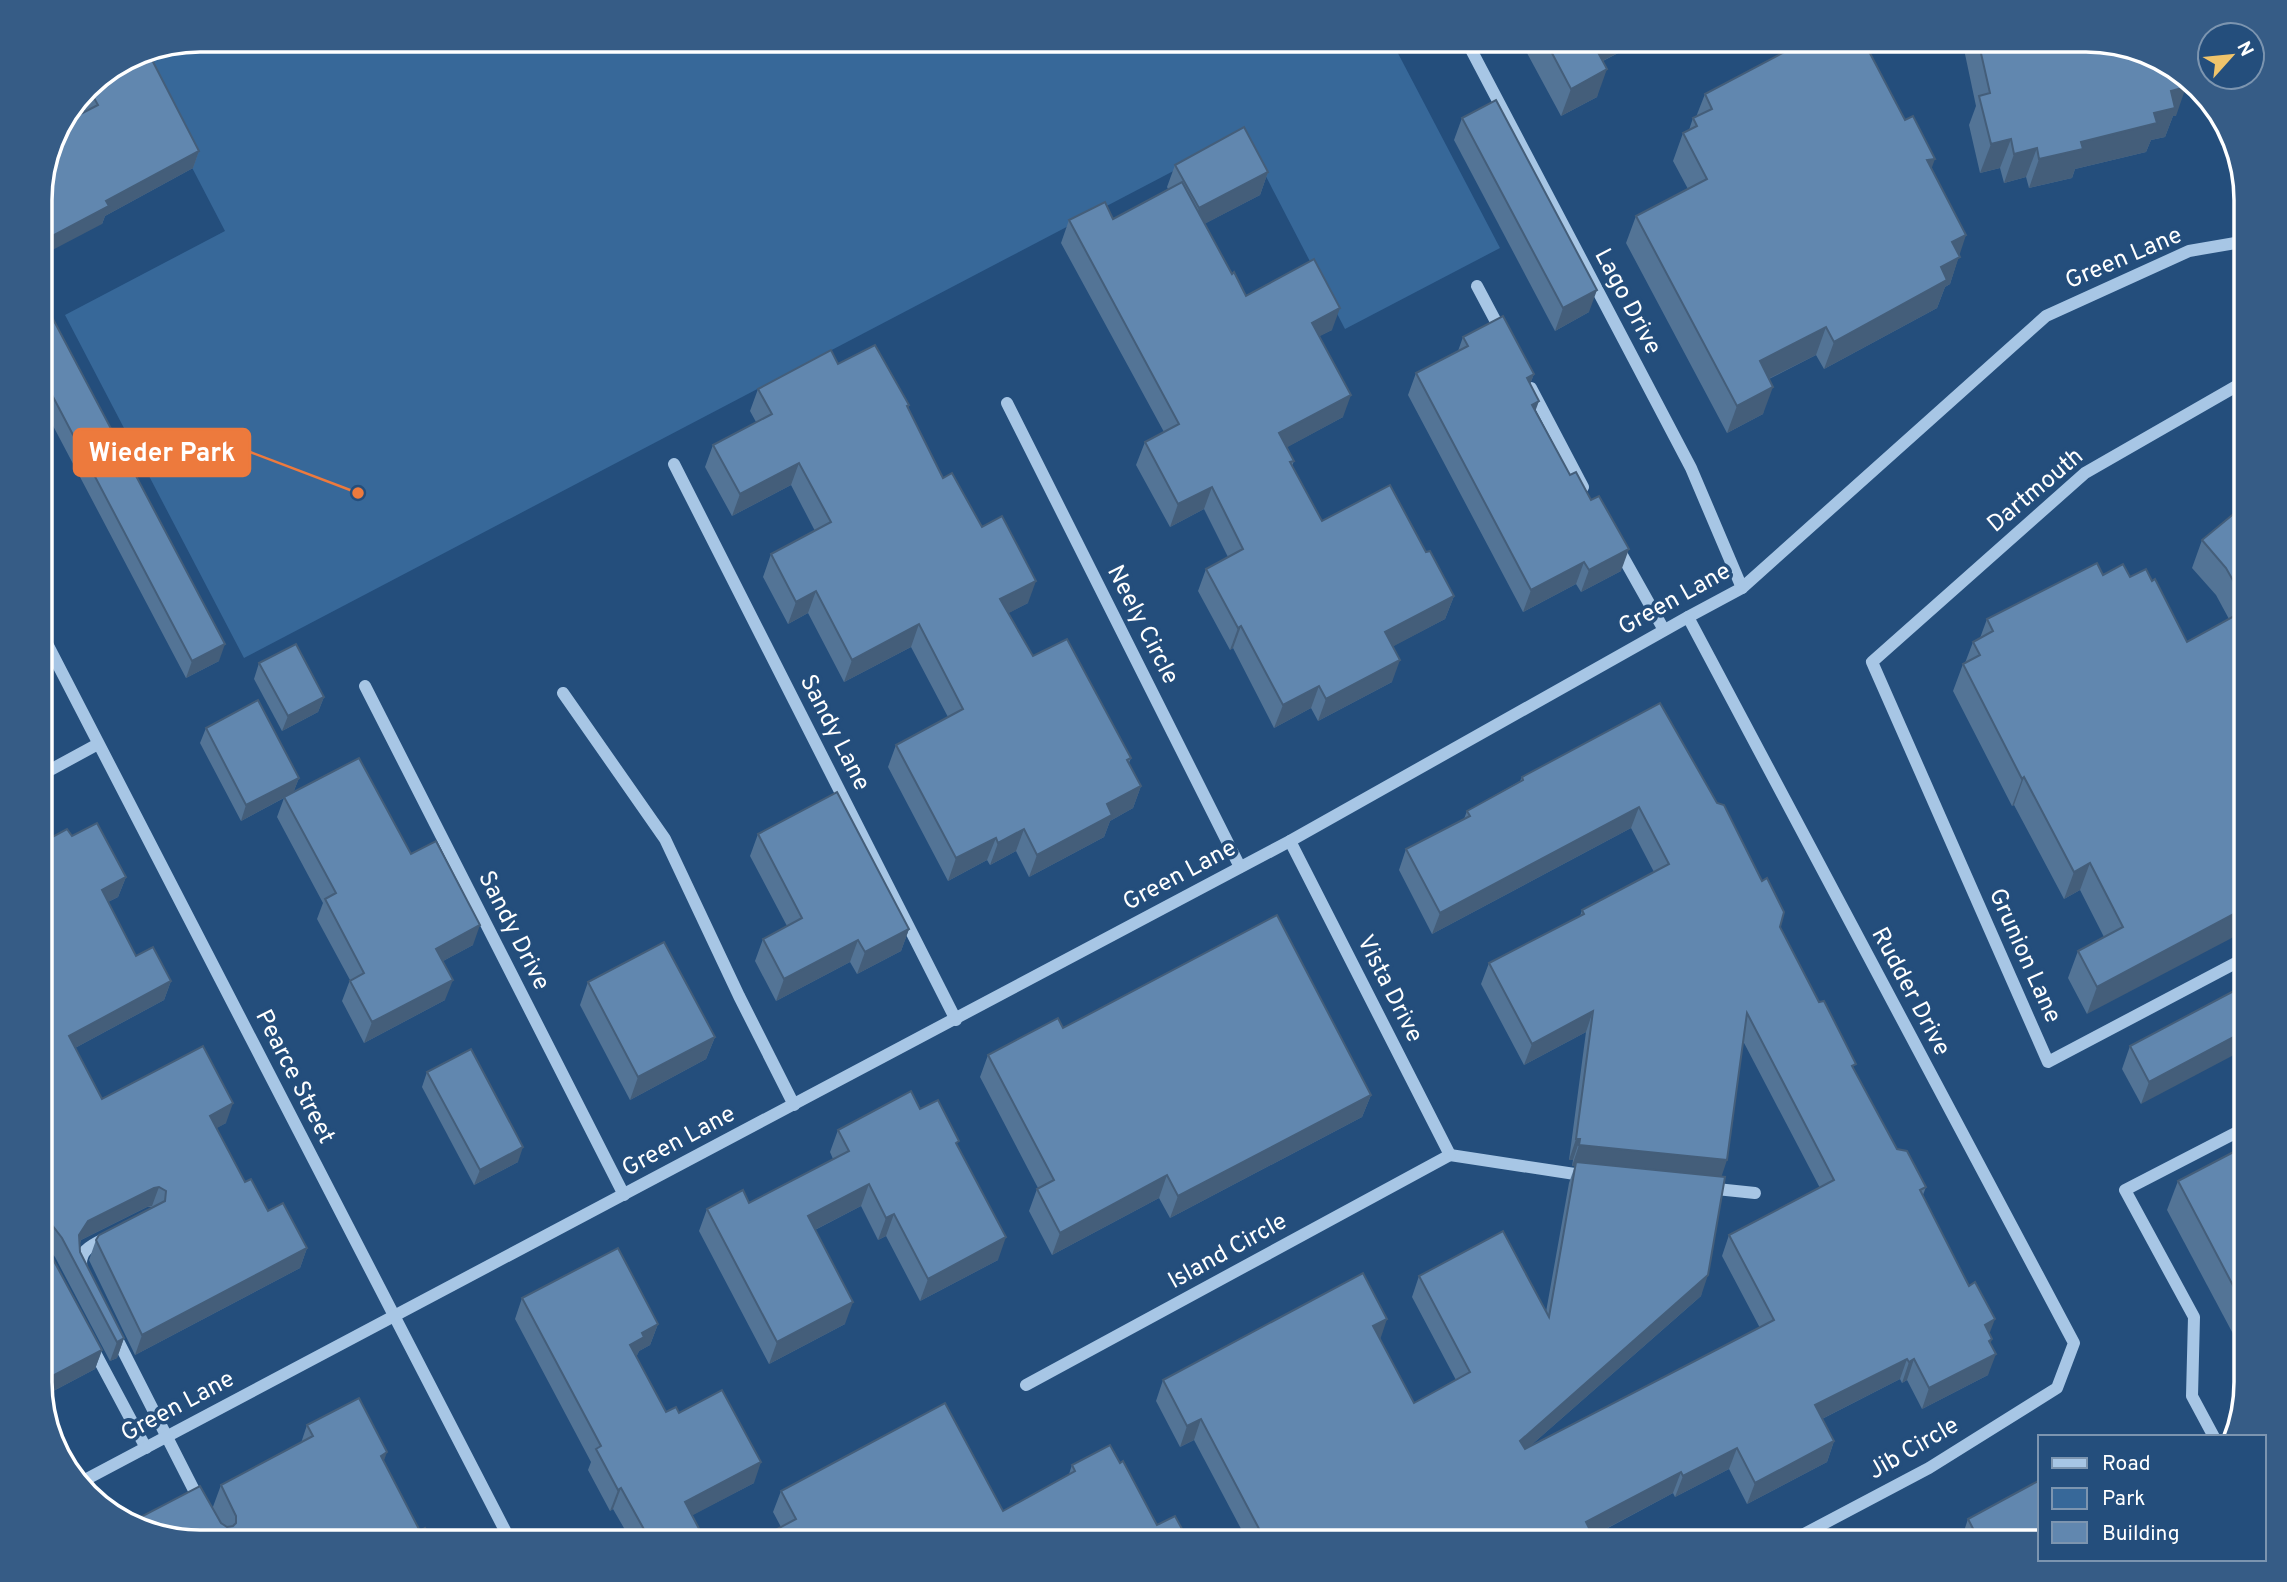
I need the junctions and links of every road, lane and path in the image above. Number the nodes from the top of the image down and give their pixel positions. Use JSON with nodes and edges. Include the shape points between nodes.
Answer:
{"nodes":[{"id":1,"x":1472,"y":52,"type":"edge"},
{"id":2,"x":2234,"y":243,"type":"edge"},
{"id":3,"x":1477,"y":286,"type":"dead end"},
{"id":4,"x":1508,"y":344,"type":"edge"},
{"id":5,"x":1526,"y":380,"type":"edge"},
{"id":6,"x":2234,"y":387,"type":"edge"},
{"id":7,"x":1007,"y":403,"type":"dead end"},
{"id":8,"x":674,"y":464,"type":"dead end"},
{"id":9,"x":1588,"y":497,"type":"edge"},
{"id":10,"x":1614,"y":542,"type":"edge"},
{"id":11,"x":1742,"y":588,"type":"junction"},
{"id":12,"x":1688,"y":617,"type":"junction"},
{"id":13,"x":1664,"y":630,"type":"junction"},
{"id":14,"x":53,"y":656,"type":"edge"},
{"id":15,"x":1872,"y":662,"type":"joint"},
{"id":16,"x":365,"y":686,"type":"dead end"},
{"id":17,"x":563,"y":693,"type":"dead end"},
{"id":18,"x":98,"y":744,"type":"junction"},
{"id":19,"x":53,"y":768,"type":"edge"},
{"id":20,"x":1290,"y":841,"type":"junction"},
{"id":21,"x":1240,"y":867,"type":"junction"},
{"id":22,"x":2234,"y":964,"type":"edge"},
{"id":23,"x":956,"y":1020,"type":"junction"},
{"id":24,"x":794,"y":1105,"type":"junction"},
{"id":25,"x":2234,"y":1134,"type":"edge"},
{"id":26,"x":1450,"y":1155,"type":"junction"},
{"id":27,"x":1607,"y":1178,"type":"edge"},
{"id":28,"x":1688,"y":1186,"type":"edge"},
{"id":29,"x":1755,"y":1193,"type":"dead end"},
{"id":30,"x":624,"y":1195,"type":"junction"},
{"id":31,"x":118,"y":1232,"type":"edge"},
{"id":32,"x":87,"y":1280,"type":"edge"},
{"id":33,"x":105,"y":1316,"type":"edge"},
{"id":34,"x":394,"y":1317,"type":"junction"},
{"id":35,"x":84,"y":1332,"type":"edge"},
{"id":36,"x":1026,"y":1385,"type":"dead end"},
{"id":37,"x":2057,"y":1388,"type":"joint"},
{"id":38,"x":2213,"y":1435,"type":"edge"},
{"id":39,"x":166,"y":1437,"type":"junction"},
{"id":40,"x":146,"y":1448,"type":"junction"},
{"id":41,"x":88,"y":1478,"type":"edge"},
{"id":42,"x":208,"y":1518,"type":"edge"},
{"id":43,"x":505,"y":1530,"type":"edge"},
{"id":44,"x":1812,"y":1530,"type":"edge"}],
"edges":[{"from":1,"to":11,"type":"street","name":"Lago Drive","via":[[1690,468]]},
{"from":2,"to":11,"type":"street","name":"Green Lane","via":[[2189,251],[2046,316]]},
{"from":3,"to":4,"type":"street"},
{"from":5,"to":9,"type":"street"},
{"from":6,"to":15,"type":"street","name":"Dartmouth","via":[[2085,473]]},
{"from":7,"to":21,"type":"street","name":"Neely Circle"},
{"from":8,"to":23,"type":"street","name":"Sandy Lane"},
{"from":10,"to":13,"type":"street"},
{"from":11,"to":12,"type":"street","name":"Green Lane"},
{"from":12,"to":13,"type":"street","name":"Green Lane"},
{"from":12,"to":37,"type":"street","name":"Rudder Drive","via":[[2074,1343]]},
{"from":13,"to":20,"type":"street","name":"Green Lane"},
{"from":14,"to":18,"type":"street","name":"Pearce Street"},
{"from":15,"to":22,"type":"street","name":"Grunion Lane","via":[[2048,1062]]},
{"from":16,"to":30,"type":"street","name":"Sandy Drive"},
{"from":17,"to":24,"type":"street","via":[[665,839]]},
{"from":18,"to":19,"type":"street"},
{"from":18,"to":34,"type":"street","name":"Pearce Street"},
{"from":20,"to":21,"type":"street","name":"Green Lane"},
{"from":20,"to":26,"type":"street","name":"Vista Drive"},
{"from":21,"to":23,"type":"street","name":"Green Lane"},
{"from":23,"to":24,"type":"street","name":"Green Lane"},
{"from":24,"to":30,"type":"street","name":"Green Lane"},
{"from":25,"to":38,"type":"street","via":[[2125,1189],[2194,1317],[2192,1396]]},
{"from":26,"to":27,"type":"street"},
{"from":26,"to":36,"type":"street","name":"Island Circle"},
{"from":28,"to":29,"type":"street"},
{"from":30,"to":34,"type":"street","name":"Green Lane"},
{"from":31,"to":32,"type":"street","via":[[85,1248],[80,1258]]},
{"from":33,"to":39,"type":"street"},
{"from":34,"to":39,"type":"street","name":"Green Lane"},
{"from":34,"to":43,"type":"street","name":"Pearce Street"},
{"from":35,"to":40,"type":"street"},
{"from":37,"to":44,"type":"street","name":"Jib Circle","via":[[1929,1468]]},
{"from":39,"to":40,"type":"street","name":"Green Lane"},
{"from":39,"to":42,"type":"street"},
{"from":40,"to":41,"type":"street","name":"Green Lane"}]}
